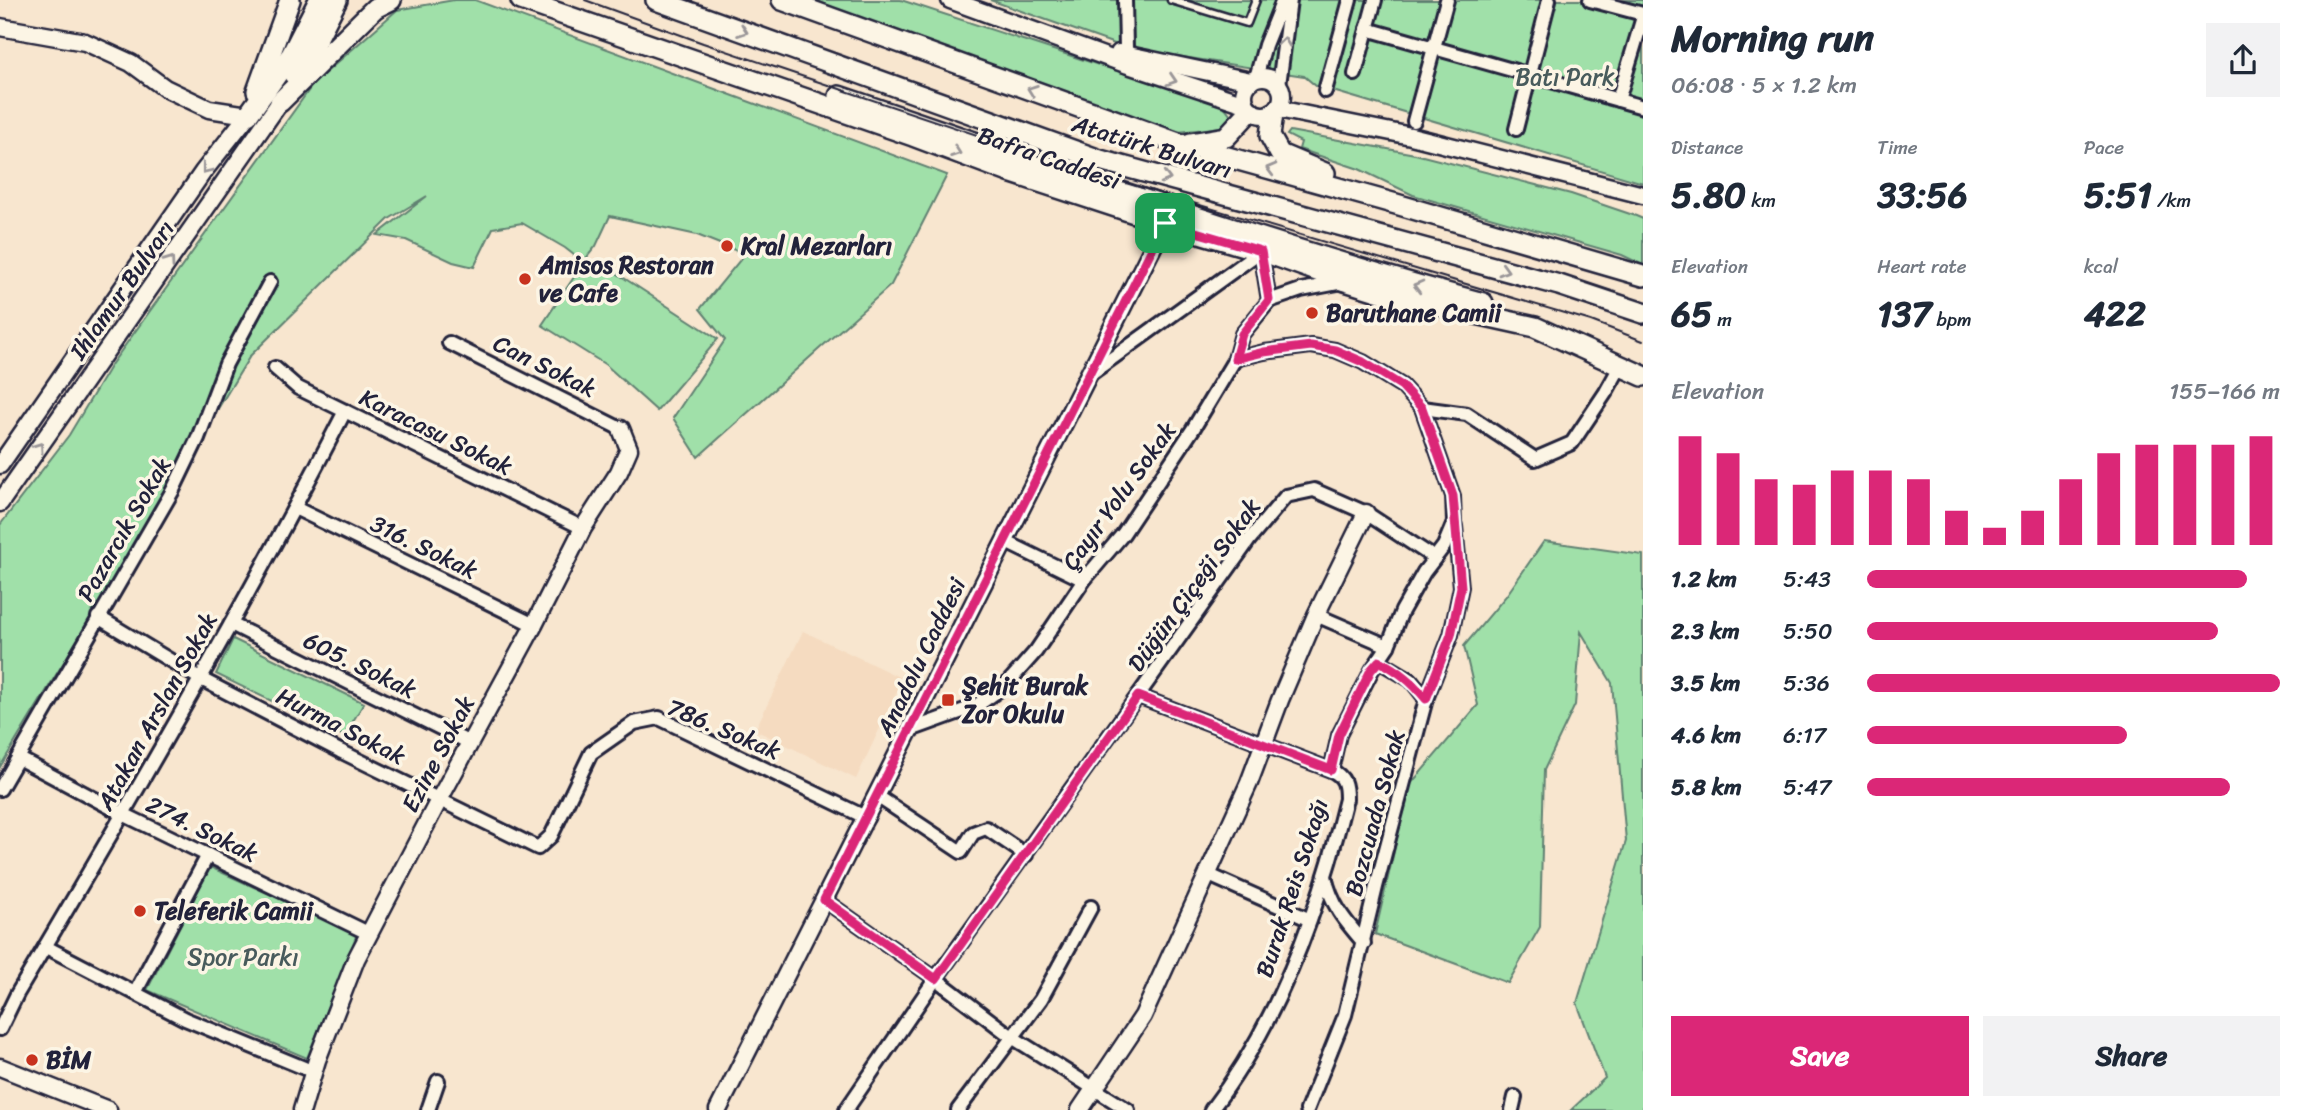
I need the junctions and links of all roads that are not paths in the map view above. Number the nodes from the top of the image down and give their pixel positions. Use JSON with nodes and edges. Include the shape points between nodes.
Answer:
{"nodes":[{"id":1,"x":284,"y":0,"type":"edge"},
{"id":2,"x":290,"y":0,"type":"edge"},
{"id":3,"x":319,"y":0,"type":"edge"},
{"id":4,"x":337,"y":0,"type":"edge"},
{"id":5,"x":363,"y":0,"type":"edge"},
{"id":6,"x":391,"y":0,"type":"edge"},
{"id":7,"x":521,"y":0,"type":"edge"},
{"id":8,"x":560,"y":0,"type":"edge"},
{"id":9,"x":656,"y":0,"type":"edge"},
{"id":10,"x":782,"y":0,"type":"edge"},
{"id":11,"x":950,"y":0,"type":"edge"},
{"id":12,"x":1125,"y":0,"type":"edge"},
{"id":13,"x":1171,"y":0,"type":"edge"},
{"id":14,"x":1256,"y":0,"type":"edge"},
{"id":15,"x":1283,"y":0,"type":"edge"},
{"id":16,"x":1290,"y":0,"type":"edge"},
{"id":17,"x":1350,"y":0,"type":"edge"},
{"id":18,"x":1375,"y":0,"type":"edge"},
{"id":19,"x":1447,"y":0,"type":"edge"},
{"id":20,"x":1549,"y":0,"type":"edge"},
{"id":21,"x":1590,"y":0,"type":"edge"},
{"id":22,"x":1643,"y":15,"type":"edge"},
{"id":23,"x":283,"y":22,"type":"junction"},
{"id":24,"x":0,"y":27,"type":"edge"},
{"id":25,"x":1367,"y":29,"type":"junction"},
{"id":26,"x":1062,"y":41,"type":"junction"},
{"id":27,"x":340,"y":43,"type":"junction"},
{"id":28,"x":1126,"y":48,"type":"dead end"},
{"id":29,"x":1434,"y":48,"type":"junction"},
{"id":30,"x":296,"y":58,"type":"junction"},
{"id":31,"x":1355,"y":74,"type":"dead end"},
{"id":32,"x":1529,"y":74,"type":"junction"},
{"id":33,"x":1253,"y":79,"type":"junction"},
{"id":34,"x":1279,"y":85,"type":"junction"},
{"id":35,"x":1325,"y":91,"type":"dead end"},
{"id":36,"x":1618,"y":100,"type":"junction"},
{"id":37,"x":280,"y":102,"type":"junction"},
{"id":38,"x":1248,"y":107,"type":"junction"},
{"id":39,"x":1643,"y":107,"type":"edge"},
{"id":40,"x":1275,"y":111,"type":"junction"},
{"id":41,"x":248,"y":115,"type":"junction"},
{"id":42,"x":1414,"y":121,"type":"dead end"},
{"id":43,"x":1516,"y":129,"type":"dead end"},
{"id":44,"x":1181,"y":144,"type":"junction"},
{"id":45,"x":1643,"y":195,"type":"edge"},
{"id":46,"x":1396,"y":204,"type":"junction"},
{"id":47,"x":1165,"y":223,"type":"junction"},
{"id":48,"x":1261,"y":251,"type":"junction"},
{"id":49,"x":1643,"y":275,"type":"edge"},
{"id":50,"x":1345,"y":281,"type":"junction"},
{"id":51,"x":270,"y":282,"type":"dead end"},
{"id":52,"x":1269,"y":300,"type":"junction"},
{"id":53,"x":1643,"y":313,"type":"edge"},
{"id":54,"x":449,"y":343,"type":"dead end"},
{"id":55,"x":1235,"y":359,"type":"junction"},
{"id":56,"x":1621,"y":365,"type":"junction"},
{"id":57,"x":1643,"y":366,"type":"edge"},
{"id":58,"x":275,"y":368,"type":"dead end"},
{"id":59,"x":1089,"y":375,"type":"junction"},
{"id":60,"x":1643,"y":376,"type":"edge"},
{"id":61,"x":1422,"y":408,"type":"junction"},
{"id":62,"x":345,"y":411,"type":"junction"},
{"id":63,"x":621,"y":429,"type":"joint"},
{"id":64,"x":0,"y":465,"type":"edge"},
{"id":65,"x":0,"y":503,"type":"edge"},
{"id":66,"x":295,"y":508,"type":"junction"},
{"id":67,"x":1366,"y":513,"type":"junction"},
{"id":68,"x":1454,"y":522,"type":"junction"},
{"id":69,"x":583,"y":528,"type":"junction"},
{"id":70,"x":1004,"y":541,"type":"junction"},
{"id":71,"x":1433,"y":557,"type":"junction"},
{"id":72,"x":1084,"y":580,"type":"junction"},
{"id":73,"x":1316,"y":615,"type":"junction"},
{"id":74,"x":98,"y":617,"type":"junction"},
{"id":75,"x":231,"y":624,"type":"junction"},
{"id":76,"x":534,"y":625,"type":"junction"},
{"id":77,"x":1388,"y":646,"type":"junction"},
{"id":78,"x":1379,"y":661,"type":"junction"},
{"id":79,"x":201,"y":679,"type":"junction"},
{"id":80,"x":1138,"y":696,"type":"junction"},
{"id":81,"x":1426,"y":699,"type":"junction"},
{"id":82,"x":910,"y":730,"type":"junction"},
{"id":83,"x":470,"y":743,"type":"junction"},
{"id":84,"x":1263,"y":745,"type":"junction"},
{"id":85,"x":18,"y":758,"type":"junction"},
{"id":86,"x":1331,"y":770,"type":"junction"},
{"id":87,"x":0,"y":789,"type":"edge"},
{"id":88,"x":877,"y":796,"type":"junction"},
{"id":89,"x":440,"y":798,"type":"junction"},
{"id":90,"x":123,"y":814,"type":"junction"},
{"id":91,"x":867,"y":818,"type":"junction"},
{"id":92,"x":538,"y":848,"type":"joint"},
{"id":93,"x":208,"y":855,"type":"junction"},
{"id":94,"x":1026,"y":855,"type":"junction"},
{"id":95,"x":1324,"y":873,"type":"junction"},
{"id":96,"x":1209,"y":875,"type":"junction"},
{"id":97,"x":824,"y":900,"type":"junction"},
{"id":98,"x":1091,"y":907,"type":"dead end"},
{"id":99,"x":1308,"y":919,"type":"junction"},
{"id":100,"x":370,"y":934,"type":"junction"},
{"id":101,"x":1364,"y":943,"type":"junction"},
{"id":102,"x":46,"y":947,"type":"junction"},
{"id":103,"x":936,"y":979,"type":"junction"},
{"id":104,"x":135,"y":993,"type":"junction"},
{"id":105,"x":0,"y":1029,"type":"edge"},
{"id":106,"x":1012,"y":1037,"type":"junction"},
{"id":107,"x":0,"y":1067,"type":"edge"},
{"id":108,"x":314,"y":1072,"type":"junction"},
{"id":109,"x":438,"y":1082,"type":"dead end"},
{"id":110,"x":1095,"y":1089,"type":"junction"},
{"id":111,"x":108,"y":1110,"type":"edge"},
{"id":112,"x":302,"y":1110,"type":"edge"},
{"id":113,"x":428,"y":1110,"type":"edge"},
{"id":114,"x":718,"y":1110,"type":"edge"},
{"id":115,"x":846,"y":1110,"type":"edge"},
{"id":116,"x":958,"y":1110,"type":"edge"},
{"id":117,"x":1080,"y":1110,"type":"edge"},
{"id":118,"x":1128,"y":1110,"type":"edge"},
{"id":119,"x":1211,"y":1110,"type":"edge"},
{"id":120,"x":1307,"y":1110,"type":"edge"}],
"edges":[{"from":1,"to":23,"type":"main road"},
{"from":2,"to":23,"type":"main road"},
{"from":3,"to":30,"type":"main road"},
{"from":4,"to":30,"type":"main road","via":[[322,29]]},
{"from":5,"to":27,"type":"main road"},
{"from":6,"to":27,"type":"main road","via":[[375,8]]},
{"from":7,"to":47,"type":"main road","name":"Bafra Caddesi","one_way":true},
{"from":57,"to":8,"type":"main road","name":"Bafra Caddesi","one_way":true,"via":[[1537,317],[1394,279],[1219,224]]},
{"from":9,"to":53,"type":"main road","name":"Atatürk Bulvarı","one_way":true,"via":[[1100,160],[1559,285]]},
{"from":44,"to":10,"type":"main road","name":"Atatürk Bulvarı","one_way":true},
{"from":11,"to":26,"type":"main road"},
{"from":12,"to":28,"type":"street"},
{"from":13,"to":14,"type":"lane","via":[[1247,23]]},
{"from":15,"to":33,"type":"street"},
{"from":34,"to":16,"type":"street","one_way":true},
{"from":17,"to":35,"type":"street"},
{"from":18,"to":25,"type":"street"},
{"from":19,"to":29,"type":"street"},
{"from":20,"to":32,"type":"street"},
{"from":21,"to":22,"type":"street"},
{"from":22,"to":36,"type":"street"},
{"from":23,"to":41,"type":"main road"},
{"from":24,"to":41,"type":"main road","via":[[85,42],[209,109]]},
{"from":25,"to":29,"type":"street"},
{"from":25,"to":31,"type":"street"},
{"from":26,"to":33,"type":"main road"},
{"from":26,"to":38,"type":"main road","one_way":true},
{"from":27,"to":37,"type":"main road"},
{"from":29,"to":32,"type":"street"},
{"from":29,"to":42,"type":"street"},
{"from":30,"to":37,"type":"main road"},
{"from":30,"to":41,"type":"main road"},
{"from":32,"to":36,"type":"street"},
{"from":32,"to":43,"type":"street"},
{"from":33,"to":34,"type":"main road","via":[[1269,78]]},
{"from":33,"to":38,"type":"main road","via":[[1244,91]]},
{"from":34,"to":40,"type":"main road","via":[[1283,97]]},
{"from":36,"to":39,"type":"street"},
{"from":65,"to":37,"type":"main road","name":"Ihlamur Bulvarı","one_way":true},
{"from":38,"to":40,"type":"main road","via":[[1265,115]]},
{"from":38,"to":44,"type":"main road","via":[[1226,137]]},
{"from":40,"to":45,"type":"main road","via":[[1410,136]]},
{"from":40,"to":46,"type":"main road","via":[[1270,136],[1280,155]]},
{"from":41,"to":64,"type":"main road","name":"Ihlamur Bulvarı","one_way":true,"via":[[203,172]]},
{"from":46,"to":44,"type":"main road","name":"Atatürk Bulvarı","one_way":true},
{"from":46,"to":49,"type":"main road","name":"Atatürk Bulvarı"},
{"from":47,"to":48,"type":"main road","name":"Bafra Caddesi"},
{"from":47,"to":59,"type":"main road","name":"Anadolu Caddesi"},
{"from":48,"to":50,"type":"main road","name":"Bafra Caddesi"},
{"from":48,"to":52,"type":"street"},
{"from":48,"to":59,"type":"street"},
{"from":50,"to":52,"type":"street"},
{"from":50,"to":56,"type":"main road","name":"Bafra Caddesi","via":[[1535,327]]},
{"from":51,"to":74,"type":"street","name":"Pazarcık Sokak","via":[[226,364],[173,490]]},
{"from":52,"to":55,"type":"street","name":"Çayır Yolu Sokak","via":[[1242,334]]},
{"from":54,"to":63,"type":"street","name":"Can Sokak"},
{"from":55,"to":61,"type":"street","via":[[1311,346],[1335,350],[1402,386]]},
{"from":55,"to":72,"type":"street","name":"Çayır Yolu Sokak","via":[[1123,534]]},
{"from":56,"to":60,"type":"main road","name":"Bafra Caddesi"},
{"from":56,"to":61,"type":"street","via":[[1572,443],[1535,459],[1467,414]]},
{"from":58,"to":62,"type":"street","name":"Karacasu Sokak","via":[[298,388]]},
{"from":59,"to":70,"type":"main road","name":"Anadolu Caddesi"},
{"from":61,"to":68,"type":"street","via":[[1453,496]]},
{"from":62,"to":66,"type":"street","name":"Atakan Arslan Sokak"},
{"from":62,"to":69,"type":"street","name":"Karacasu Sokak"},
{"from":63,"to":69,"type":"main road","name":"Ezine Sokak","via":[[629,450]]},
{"from":66,"to":75,"type":"street","name":"Atakan Arslan Sokak"},
{"from":66,"to":76,"type":"street","name":"316. Sokak"},
{"from":67,"to":71,"type":"street","name":"Düğün Çiçeği Sokak"},
{"from":67,"to":73,"type":"main road"},
{"from":67,"to":80,"type":"street","name":"Düğün Çiçeği Sokak","via":[[1314,489],[1286,496],[1249,540]]},
{"from":68,"to":71,"type":"street","name":"Burak Reis Sokağı","via":[[1444,546]]},
{"from":68,"to":81,"type":"street","name":"Bozcuada Sokak","via":[[1461,587],[1451,635]]},
{"from":69,"to":76,"type":"main road","name":"Ezine Sokak"},
{"from":70,"to":72,"type":"street"},
{"from":70,"to":82,"type":"main road","name":"Anadolu Caddesi"},
{"from":71,"to":77,"type":"street","name":"Burak Reis Sokağı"},
{"from":72,"to":82,"type":"street","name":"Çayır Yolu Sokak","via":[[1036,651],[1006,685],[976,706]]},
{"from":73,"to":77,"type":"street"},
{"from":73,"to":84,"type":"main road"},
{"from":74,"to":79,"type":"street","name":"Hurma Sokak"},
{"from":74,"to":85,"type":"street","name":"Pazarcık Sokak"},
{"from":75,"to":79,"type":"street","name":"Atakan Arslan Sokak"},
{"from":75,"to":83,"type":"street","name":"605. Sokak"},
{"from":76,"to":83,"type":"main road","name":"Ezine Sokak"},
{"from":77,"to":78,"type":"street","name":"Burak Reis Sokağı"},
{"from":78,"to":81,"type":"street","via":[[1411,680]]},
{"from":78,"to":86,"type":"street","name":"Burak Reis Sokağı","via":[[1339,735]]},
{"from":79,"to":89,"type":"street","name":"Hurma Sokak"},
{"from":79,"to":90,"type":"street","name":"Atakan Arslan Sokak"},
{"from":80,"to":84,"type":"street"},
{"from":80,"to":94,"type":"street","name":"Düğün Çiçeği Sokak"},
{"from":81,"to":101,"type":"street","name":"Bozcuada Sokak"},
{"from":82,"to":88,"type":"main road","name":"Anadolu Caddesi"},
{"from":83,"to":89,"type":"main road","name":"Ezine Sokak"},
{"from":84,"to":86,"type":"street"},
{"from":84,"to":96,"type":"main road"},
{"from":85,"to":87,"type":"street","name":"Pazarcık Sokak"},
{"from":85,"to":90,"type":"street","name":"274. Sokak"},
{"from":86,"to":95,"type":"street","name":"Burak Reis Sokağı","via":[[1346,784],[1346,799]]},
{"from":88,"to":91,"type":"main road","name":"Anadolu Caddesi"},
{"from":88,"to":94,"type":"street","via":[[961,852],[973,834],[986,828]]},
{"from":89,"to":92,"type":"street","name":"Hurma Sokak"},
{"from":89,"to":100,"type":"main road","name":"Ezine Sokak"},
{"from":90,"to":93,"type":"street","name":"274. Sokak"},
{"from":90,"to":102,"type":"street","name":"Atakan Arslan Sokak"},
{"from":91,"to":92,"type":"street","name":"786. Sokak","via":[[659,718],[634,723],[591,753],[551,836]]},
{"from":91,"to":97,"type":"main road","name":"Anadolu Caddesi"},
{"from":93,"to":100,"type":"street","name":"274. Sokak"},
{"from":93,"to":104,"type":"street"},
{"from":94,"to":103,"type":"street","name":"Düğün Çiçeği Sokak"},
{"from":95,"to":99,"type":"street","name":"Burak Reis Sokağı"},
{"from":95,"to":101,"type":"street","via":[[1329,895]]},
{"from":96,"to":99,"type":"street"},
{"from":96,"to":110,"type":"main road","via":[[1143,1016]]},
{"from":97,"to":103,"type":"street"},
{"from":97,"to":114,"type":"main road","name":"Anadolu Caddesi"},
{"from":98,"to":106,"type":"street","via":[[1041,999]]},
{"from":99,"to":119,"type":"street","name":"Burak Reis Sokağı","via":[[1284,984],[1248,1057]]},
{"from":100,"to":108,"type":"main road","name":"Ezine Sokak","via":[[356,959]]},
{"from":101,"to":120,"type":"street","name":"Bozcuada Sokak","via":[[1345,1015]]},
{"from":102,"to":104,"type":"street"},
{"from":102,"to":105,"type":"street","name":"Atakan Arslan Sokak"},
{"from":103,"to":106,"type":"street"},
{"from":103,"to":115,"type":"street","name":"Düğün Çiçeği Sokak"},
{"from":104,"to":108,"type":"street","via":[[185,1019]]},
{"from":106,"to":110,"type":"street"},
{"from":106,"to":116,"type":"street"},
{"from":107,"to":111,"type":"main road"},
{"from":108,"to":112,"type":"main road","name":"Ezine Sokak"},
{"from":109,"to":113,"type":"street"},
{"from":110,"to":117,"type":"main road"},
{"from":110,"to":118,"type":"street"}]}
